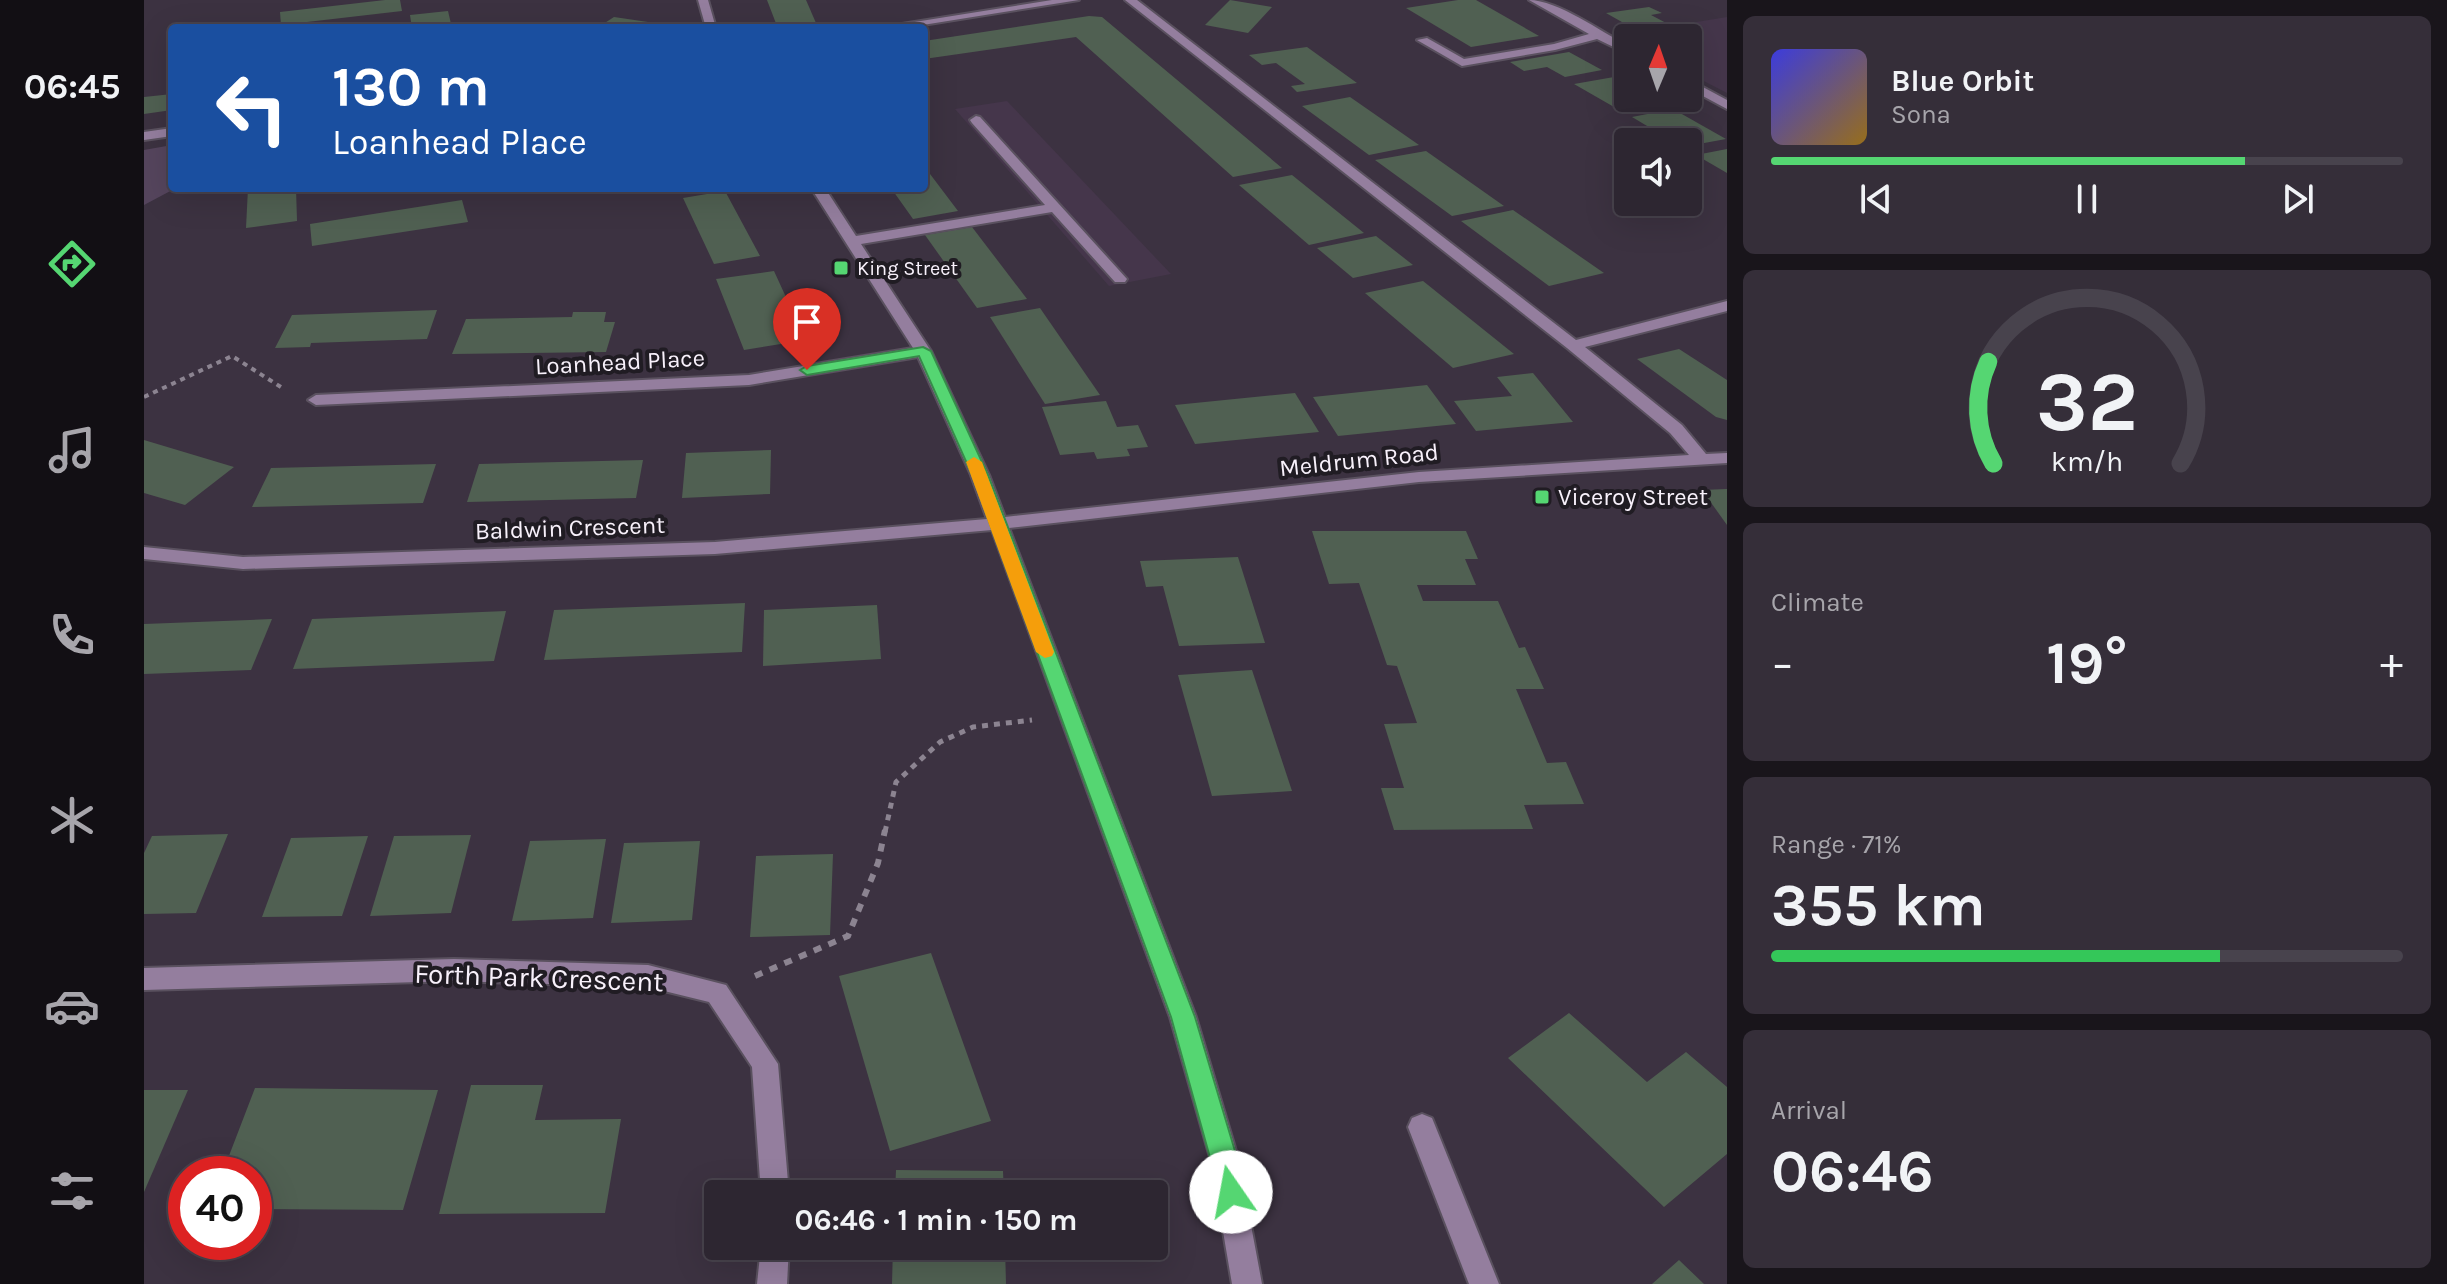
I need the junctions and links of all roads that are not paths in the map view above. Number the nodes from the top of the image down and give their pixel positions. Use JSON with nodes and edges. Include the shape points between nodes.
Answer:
{"nodes":[{"id":1,"x":703,"y":0,"type":"edge"},
{"id":2,"x":1074,"y":0,"type":"edge"},
{"id":3,"x":1130,"y":0,"type":"edge"},
{"id":4,"x":1534,"y":0,"type":"edge"},
{"id":5,"x":710,"y":24,"type":"edge"},
{"id":6,"x":909,"y":24,"type":"edge"},
{"id":7,"x":1599,"y":35,"type":"junction"},
{"id":8,"x":1423,"y":40,"type":"dead end"},
{"id":9,"x":1614,"y":43,"type":"edge"},
{"id":10,"x":1702,"y":91,"type":"edge"},
{"id":11,"x":1727,"y":105,"type":"edge"},
{"id":12,"x":976,"y":120,"type":"dead end"},
{"id":13,"x":168,"y":133,"type":"edge"},
{"id":14,"x":144,"y":136,"type":"edge"},
{"id":15,"x":821,"y":192,"type":"edge"},
{"id":16,"x":1055,"y":207,"type":"junction"},
{"id":17,"x":854,"y":241,"type":"junction"},
{"id":18,"x":1120,"y":279,"type":"dead end"},
{"id":19,"x":1727,"y":306,"type":"edge"},
{"id":20,"x":1573,"y":345,"type":"junction"},
{"id":21,"x":923,"y":351,"type":"junction"},
{"id":22,"x":316,"y":400,"type":"road end"},
{"id":23,"x":1700,"y":458,"type":"junction"},
{"id":24,"x":1727,"y":458,"type":"edge"},
{"id":25,"x":997,"y":524,"type":"junction"},
{"id":26,"x":144,"y":553,"type":"edge"},
{"id":27,"x":144,"y":979,"type":"edge"},
{"id":28,"x":1422,"y":1127,"type":"dead end"},
{"id":29,"x":774,"y":1180,"type":"edge"},
{"id":30,"x":774,"y":1260,"type":"edge"},
{"id":31,"x":772,"y":1284,"type":"edge"},
{"id":32,"x":1247,"y":1284,"type":"edge"},
{"id":33,"x":1484,"y":1284,"type":"edge"}],
"edges":[{"from":1,"to":5,"type":"street"},
{"from":2,"to":6,"type":"street"},
{"from":3,"to":20,"type":"street"},
{"from":4,"to":7,"type":"street"},
{"from":7,"to":8,"type":"street","via":[[1462,63]]},
{"from":7,"to":9,"type":"street"},
{"from":10,"to":11,"type":"street"},
{"from":12,"to":16,"type":"street"},
{"from":13,"to":14,"type":"street"},
{"from":15,"to":17,"type":"street"},
{"from":16,"to":17,"type":"street"},
{"from":16,"to":18,"type":"street"},
{"from":17,"to":21,"type":"street"},
{"from":19,"to":20,"type":"street"},
{"from":20,"to":23,"type":"street","via":[[1676,429]]},
{"from":21,"to":22,"type":"street","name":"Loanhead Place","via":[[749,380]]},
{"from":21,"to":25,"type":"street"},
{"from":23,"to":24,"type":"street","name":"Meldrum Road"},
{"from":23,"to":25,"type":"street","name":"Meldrum Road","via":[[1419,477]]},
{"from":25,"to":26,"type":"street","name":"Baldwin Crescent","via":[[715,548],[243,563]]},
{"from":25,"to":32,"type":"street","via":[[1183,1017],[1225,1161]]},
{"from":27,"to":29,"type":"street","name":"Forth Park Crescent","via":[[454,970],[648,976],[717,993],[765,1064]]},
{"from":28,"to":33,"type":"street"},
{"from":30,"to":31,"type":"street"}]}
